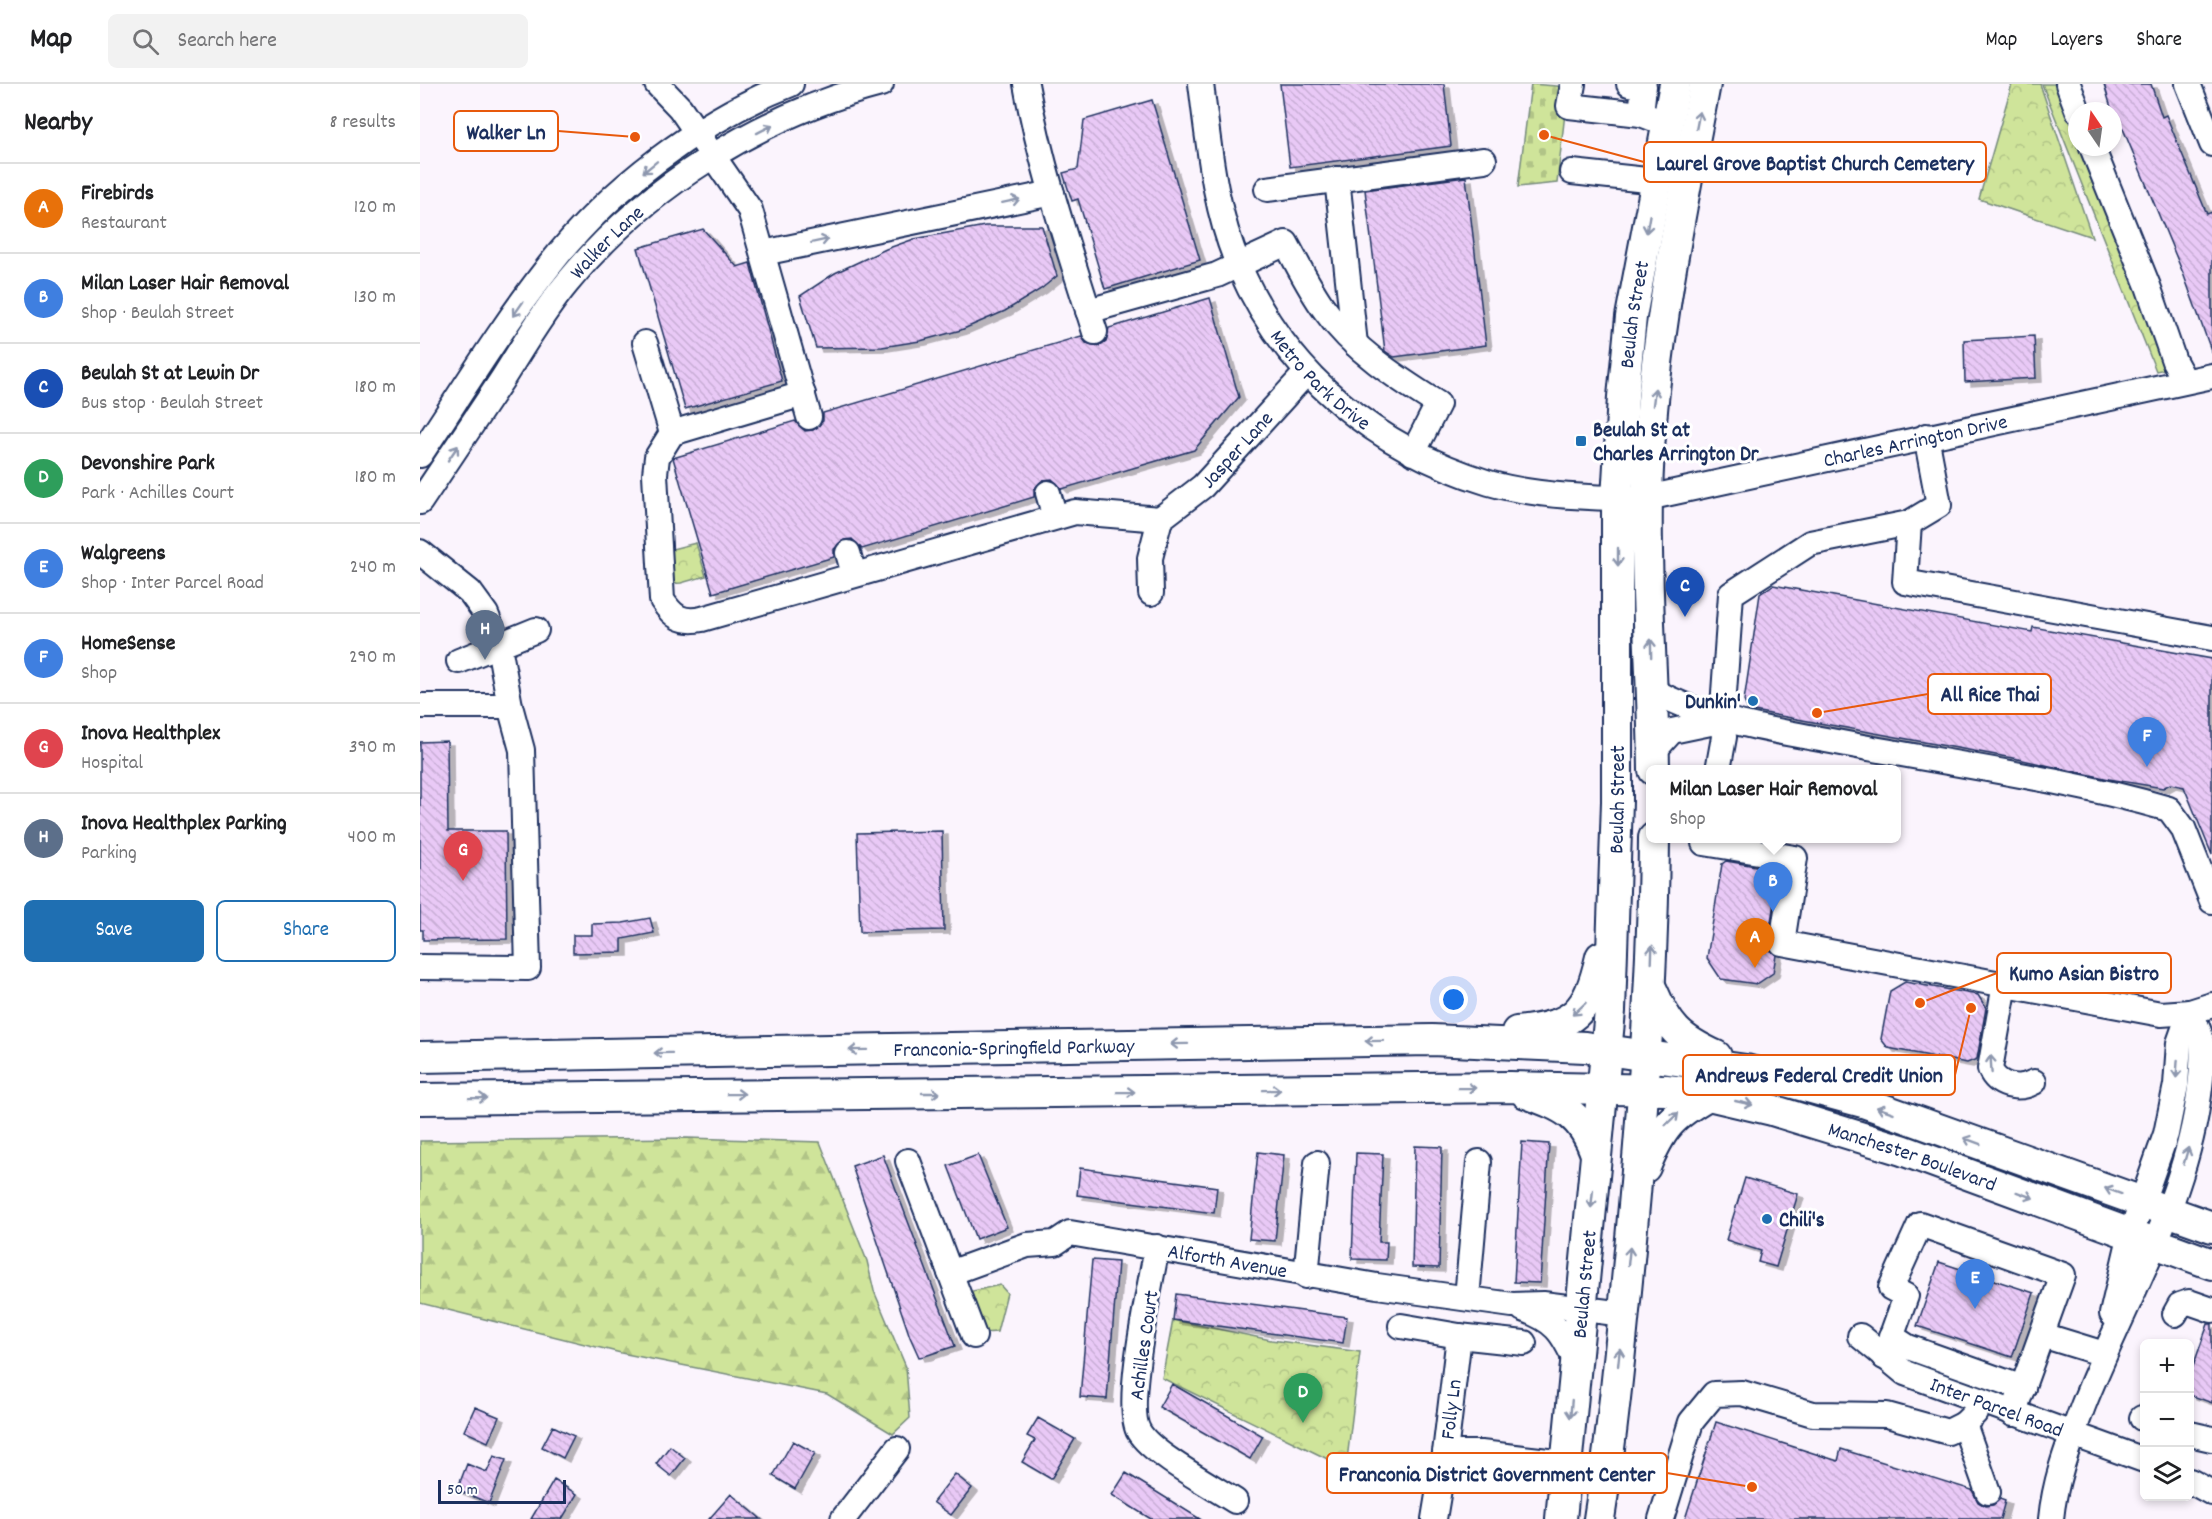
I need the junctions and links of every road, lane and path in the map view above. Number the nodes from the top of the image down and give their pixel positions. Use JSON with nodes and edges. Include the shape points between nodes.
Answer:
{"nodes":[{"id":1,"x":657,"y":84,"type":"edge"},
{"id":2,"x":791,"y":84,"type":"edge"},
{"id":3,"x":881,"y":84,"type":"edge"},
{"id":4,"x":1026,"y":84,"type":"edge"},
{"id":5,"x":1201,"y":84,"type":"edge"},
{"id":6,"x":1573,"y":84,"type":"edge"},
{"id":7,"x":1629,"y":84,"type":"edge"},
{"id":8,"x":1675,"y":84,"type":"edge"},
{"id":9,"x":1705,"y":84,"type":"edge"},
{"id":10,"x":2068,"y":84,"type":"edge"},
{"id":11,"x":2188,"y":84,"type":"edge"},
{"id":12,"x":2075,"y":102,"type":"edge"},
{"id":13,"x":1654,"y":119,"type":"junction"},
{"id":14,"x":696,"y":131,"type":"junction"},
{"id":15,"x":2212,"y":144,"type":"edge"},
{"id":16,"x":713,"y":156,"type":"junction"},
{"id":17,"x":2096,"y":156,"type":"edge"},
{"id":18,"x":1484,"y":160,"type":"dead end"},
{"id":19,"x":1572,"y":172,"type":"dead end"},
{"id":20,"x":1337,"y":179,"type":"junction"},
{"id":21,"x":1656,"y":181,"type":"junction"},
{"id":22,"x":1267,"y":189,"type":"dead end"},
{"id":23,"x":1052,"y":193,"type":"junction"},
{"id":24,"x":763,"y":253,"type":"junction"},
{"id":25,"x":1239,"y":266,"type":"junction"},
{"id":26,"x":645,"y":343,"type":"dead end"},
{"id":27,"x":1355,"y":344,"type":"junction"},
{"id":28,"x":1306,"y":373,"type":"junction"},
{"id":29,"x":2212,"y":376,"type":"edge"},
{"id":30,"x":2185,"y":381,"type":"junction"},
{"id":31,"x":803,"y":394,"type":"junction"},
{"id":32,"x":809,"y":417,"type":"dead end"},
{"id":33,"x":672,"y":433,"type":"junction"},
{"id":34,"x":1926,"y":436,"type":"junction"},
{"id":35,"x":1413,"y":453,"type":"junction"},
{"id":36,"x":420,"y":455,"type":"edge"},
{"id":37,"x":1048,"y":493,"type":"dead end"},
{"id":38,"x":1647,"y":498,"type":"junction"},
{"id":39,"x":1617,"y":499,"type":"junction"},
{"id":40,"x":420,"y":502,"type":"edge"},
{"id":41,"x":1054,"y":517,"type":"junction"},
{"id":42,"x":1160,"y":519,"type":"junction"},
{"id":43,"x":1909,"y":523,"type":"junction"},
{"id":44,"x":421,"y":553,"type":"edge"},
{"id":45,"x":1151,"y":592,"type":"dead end"},
{"id":46,"x":536,"y":630,"type":"dead end"},
{"id":47,"x":2212,"y":638,"type":"edge"},
{"id":48,"x":499,"y":645,"type":"junction"},
{"id":49,"x":459,"y":661,"type":"dead end"},
{"id":50,"x":1652,"y":690,"type":"junction"},
{"id":51,"x":420,"y":706,"type":"edge"},
{"id":52,"x":510,"y":706,"type":"junction"},
{"id":53,"x":1722,"y":721,"type":"junction"},
{"id":54,"x":1654,"y":760,"type":"edge"},
{"id":55,"x":1719,"y":765,"type":"edge"},
{"id":56,"x":1654,"y":843,"type":"edge"},
{"id":57,"x":1704,"y":843,"type":"edge"},
{"id":58,"x":1615,"y":896,"type":"junction"},
{"id":59,"x":2212,"y":901,"type":"edge"},
{"id":60,"x":420,"y":967,"type":"edge"},
{"id":61,"x":2005,"y":984,"type":"junction"},
{"id":62,"x":1651,"y":988,"type":"junction"},
{"id":63,"x":2201,"y":1009,"type":"edge"},
{"id":64,"x":1432,"y":1040,"type":"junction"},
{"id":65,"x":1607,"y":1050,"type":"junction"},
{"id":66,"x":1647,"y":1055,"type":"junction"},
{"id":67,"x":420,"y":1057,"type":"edge"},
{"id":68,"x":1746,"y":1070,"type":"junction"},
{"id":69,"x":2034,"y":1082,"type":"dead end"},
{"id":70,"x":1509,"y":1087,"type":"junction"},
{"id":71,"x":1603,"y":1089,"type":"junction"},
{"id":72,"x":1645,"y":1089,"type":"junction"},
{"id":73,"x":1708,"y":1095,"type":"junction"},
{"id":74,"x":420,"y":1099,"type":"edge"},
{"id":75,"x":1596,"y":1154,"type":"junction"},
{"id":76,"x":908,"y":1161,"type":"dead end"},
{"id":77,"x":1479,"y":1162,"type":"dead end"},
{"id":78,"x":1317,"y":1163,"type":"dead end"},
{"id":79,"x":1636,"y":1189,"type":"junction"},
{"id":80,"x":2156,"y":1207,"type":"junction"},
{"id":81,"x":2212,"y":1227,"type":"edge"},
{"id":82,"x":2144,"y":1238,"type":"junction"},
{"id":83,"x":1157,"y":1247,"type":"junction"},
{"id":84,"x":2212,"y":1264,"type":"edge"},
{"id":85,"x":950,"y":1273,"type":"junction"},
{"id":86,"x":1306,"y":1276,"type":"junction"},
{"id":87,"x":1467,"y":1298,"type":"junction"},
{"id":88,"x":1512,"y":1305,"type":"junction"},
{"id":89,"x":1582,"y":1309,"type":"junction"},
{"id":90,"x":2212,"y":1310,"type":"edge"},
{"id":91,"x":1624,"y":1314,"type":"junction"},
{"id":92,"x":2175,"y":1314,"type":"dead end"},
{"id":93,"x":1401,"y":1326,"type":"dead end"},
{"id":94,"x":2042,"y":1335,"type":"junction"},
{"id":95,"x":974,"y":1336,"type":"dead end"},
{"id":96,"x":1459,"y":1336,"type":"junction"},
{"id":97,"x":1860,"y":1336,"type":"dead end"},
{"id":98,"x":1524,"y":1343,"type":"dead end"},
{"id":99,"x":1888,"y":1346,"type":"junction"},
{"id":100,"x":2104,"y":1354,"type":"junction"},
{"id":101,"x":1576,"y":1362,"type":"junction"},
{"id":102,"x":2023,"y":1388,"type":"junction"},
{"id":103,"x":1986,"y":1404,"type":"junction"},
{"id":104,"x":2013,"y":1414,"type":"junction"},
{"id":105,"x":1964,"y":1424,"type":"junction"},
{"id":106,"x":2194,"y":1435,"type":"edge"},
{"id":107,"x":2072,"y":1436,"type":"junction"},
{"id":108,"x":2212,"y":1439,"type":"edge"},
{"id":109,"x":897,"y":1449,"type":"dead end"},
{"id":110,"x":1445,"y":1453,"type":"junction"},
{"id":111,"x":2140,"y":1458,"type":"edge"},
{"id":112,"x":1566,"y":1463,"type":"junction"},
{"id":113,"x":2194,"y":1483,"type":"edge"},
{"id":114,"x":1988,"y":1492,"type":"dead end"},
{"id":115,"x":2212,"y":1492,"type":"edge"},
{"id":116,"x":1235,"y":1501,"type":"dead end"},
{"id":117,"x":843,"y":1519,"type":"edge"},
{"id":118,"x":1434,"y":1519,"type":"edge"},
{"id":119,"x":1561,"y":1519,"type":"edge"},
{"id":120,"x":1599,"y":1519,"type":"edge"},
{"id":121,"x":1661,"y":1519,"type":"edge"},
{"id":122,"x":2051,"y":1519,"type":"edge"}],
"edges":[{"from":1,"to":14,"type":"street"},
{"from":2,"to":14,"type":"street","name":"Walker Lane"},
{"from":16,"to":3,"type":"street","name":"Walker Lane","one_way":true,"via":[[800,112]]},
{"from":4,"to":23,"type":"street"},
{"from":5,"to":25,"type":"street","name":"Metro Park Drive","via":[[1213,173]]},
{"from":6,"to":13,"type":"street","via":[[1569,106]]},
{"from":7,"to":13,"type":"street","via":[[1644,86]]},
{"from":8,"to":13,"type":"main road","name":"Beulah Street"},
{"from":38,"to":9,"type":"main road","name":"Beulah Street","one_way":true,"via":[[1652,411],[1672,260]]},
{"from":10,"to":12,"type":"street"},
{"from":11,"to":15,"type":"street"},
{"from":13,"to":21,"type":"main road","name":"Beulah Street"},
{"from":14,"to":16,"type":"street"},
{"from":14,"to":36,"type":"street","name":"Walker Lane","one_way":true,"via":[[645,170],[549,265]]},
{"from":16,"to":24,"type":"street","via":[[750,210]]},
{"from":40,"to":16,"type":"street","name":"Walker Lane","one_way":true,"via":[[567,283],[603,244],[668,186]]},
{"from":17,"to":30,"type":"street"},
{"from":18,"to":20,"type":"street"},
{"from":19,"to":21,"type":"street"},
{"from":20,"to":22,"type":"street"},
{"from":20,"to":27,"type":"street"},
{"from":21,"to":39,"type":"main road","name":"Beulah Street","one_way":true,"via":[[1631,317]]},
{"from":24,"to":23,"type":"street","one_way":true},
{"from":23,"to":25,"type":"street","via":[[1091,321]]},
{"from":24,"to":31,"type":"street"},
{"from":25,"to":27,"type":"street","via":[[1286,243],[1325,311]]},
{"from":25,"to":28,"type":"street","name":"Metro Park Drive","via":[[1270,325]]},
{"from":26,"to":33,"type":"street"},
{"from":27,"to":35,"type":"street","via":[[1437,404]]},
{"from":28,"to":35,"type":"street","name":"Metro Park Drive","via":[[1371,427]]},
{"from":28,"to":42,"type":"street","name":"Jasper Lane","via":[[1203,486]]},
{"from":29,"to":30,"type":"street","name":"Charles Arrington Drive"},
{"from":30,"to":34,"type":"street","name":"Charles Arrington Drive"},
{"from":31,"to":32,"type":"street"},
{"from":31,"to":33,"type":"street"},
{"from":33,"to":41,"type":"street","via":[[657,457],[655,474],[662,600],[679,620],[702,619],[851,564]]},
{"from":34,"to":38,"type":"street","name":"Charles Arrington Drive"},
{"from":34,"to":43,"type":"street","via":[[1939,506]]},
{"from":35,"to":39,"type":"street","name":"Metro Park Drive","via":[[1490,483]]},
{"from":37,"to":41,"type":"street"},
{"from":38,"to":39,"type":"street","name":"Charles Arrington Drive"},
{"from":50,"to":38,"type":"main road","name":"Beulah Street","one_way":true},
{"from":39,"to":58,"type":"main road","name":"Beulah Street","one_way":true},
{"from":41,"to":42,"type":"street","via":[[1075,512]]},
{"from":42,"to":45,"type":"street","via":[[1150,558]]},
{"from":43,"to":47,"type":"street","via":[[1905,582]]},
{"from":43,"to":53,"type":"street","via":[[1810,543],[1731,594]]},
{"from":44,"to":48,"type":"street","via":[[470,592],[486,614]]},
{"from":46,"to":48,"type":"street"},
{"from":48,"to":49,"type":"street"},
{"from":48,"to":52,"type":"street"},
{"from":50,"to":53,"type":"street"},
{"from":50,"to":54,"type":"main road","name":"Beulah Street"},
{"from":51,"to":52,"type":"street"},
{"from":52,"to":60,"type":"street","via":[[522,750],[528,968]]},
{"from":53,"to":54,"type":"street","via":[[1672,731]]},
{"from":53,"to":55,"type":"street","via":[[1724,737]]},
{"from":53,"to":59,"type":"street","via":[[2006,772],[2169,809],[2183,828]]},
{"from":62,"to":56,"type":"main road","name":"Beulah Street","one_way":true},
{"from":57,"to":61,"type":"street","via":[[1795,858],[1782,943]]},
{"from":58,"to":64,"type":"main road","one_way":true,"via":[[1592,992],[1576,1014],[1541,1029]]},
{"from":58,"to":65,"type":"main road","name":"Beulah Street"},
{"from":61,"to":63,"type":"street","via":[[2161,1014]]},
{"from":69,"to":61,"type":"street","one_way":true,"via":[[2025,1087],[2002,1084],[1990,1069]]},
{"from":62,"to":66,"type":"main road","name":"Beulah Street"},
{"from":62,"to":68,"type":"main road","via":[[1681,1038]]},
{"from":63,"to":80,"type":"street","via":[[2200,1089],[2191,1138]]},
{"from":64,"to":65,"type":"main road","name":"Franconia-Springfield Parkway"},
{"from":64,"to":67,"type":"main road","name":"Franconia-Springfield Parkway","one_way":true},
{"from":65,"to":66,"type":"main road","name":"Manchester Boulevard"},
{"from":65,"to":71,"type":"main road","name":"Beulah Street"},
{"from":66,"to":68,"type":"main road","name":"Manchester Boulevard"},
{"from":66,"to":72,"type":"main road","name":"Beulah Street"},
{"from":80,"to":68,"type":"main road","name":"Manchester Boulevard","one_way":true,"via":[[1863,1102]]},
{"from":70,"to":71,"type":"main road"},
{"from":74,"to":70,"type":"main road","one_way":true},
{"from":70,"to":75,"type":"main road","via":[[1571,1113],[1582,1124]]},
{"from":71,"to":72,"type":"main road","name":"Manchester Boulevard"},
{"from":71,"to":75,"type":"main road","name":"Beulah Street"},
{"from":72,"to":73,"type":"main road","name":"Manchester Boulevard"},
{"from":72,"to":79,"type":"main road","name":"Beulah Street"},
{"from":79,"to":73,"type":"main road","one_way":true,"via":[[1665,1126]]},
{"from":73,"to":82,"type":"main road","name":"Manchester Boulevard","one_way":true,"via":[[1866,1138]]},
{"from":75,"to":89,"type":"main road","name":"Beulah Street","one_way":true},
{"from":76,"to":85,"type":"street"},
{"from":77,"to":87,"type":"street"},
{"from":78,"to":86,"type":"street"},
{"from":91,"to":79,"type":"main road","name":"Beulah Street","one_way":true},
{"from":80,"to":81,"type":"main road","name":"Manchester Boulevard"},
{"from":80,"to":82,"type":"street"},
{"from":82,"to":84,"type":"main road","name":"Manchester Boulevard"},
{"from":82,"to":100,"type":"street"},
{"from":83,"to":85,"type":"street","name":"Alforth Avenue","via":[[1070,1233],[1055,1243],[1027,1245]]},
{"from":83,"to":86,"type":"street","name":"Alforth Avenue"},
{"from":83,"to":116,"type":"street","name":"Achilles Court","via":[[1133,1402],[1137,1429],[1162,1454]]},
{"from":85,"to":95,"type":"street"},
{"from":86,"to":87,"type":"street","name":"Alforth Avenue"},
{"from":87,"to":88,"type":"street","name":"Alforth Avenue"},
{"from":88,"to":89,"type":"street","name":"Alforth Avenue"},
{"from":88,"to":101,"type":"street","name":"Alforth Avenue","via":[[1551,1322],[1564,1336]]},
{"from":89,"to":91,"type":"street","name":"Alforth Avenue"},
{"from":89,"to":101,"type":"main road","name":"Beulah Street"},
{"from":90,"to":92,"type":"street","via":[[2189,1302],[2180,1305]]},
{"from":120,"to":91,"type":"main road","name":"Beulah Street","one_way":true},
{"from":93,"to":96,"type":"street"},
{"from":94,"to":99,"type":"street","via":[[2063,1275],[1920,1224],[1891,1288],[1906,1296]]},
{"from":94,"to":100,"type":"street"},
{"from":94,"to":102,"type":"street"},
{"from":96,"to":98,"type":"street"},
{"from":96,"to":110,"type":"street","name":"Folly Ln"},
{"from":97,"to":99,"type":"street","name":"Inter Parcel Road"},
{"from":99,"to":102,"type":"street","via":[[1908,1347]]},
{"from":99,"to":103,"type":"street","name":"Inter Parcel Road","via":[[1905,1373]]},
{"from":100,"to":107,"type":"street"},
{"from":101,"to":112,"type":"main road","name":"Beulah Street","one_way":true},
{"from":102,"to":104,"type":"street"},
{"from":103,"to":104,"type":"street","name":"Inter Parcel Road"},
{"from":103,"to":105,"type":"street"},
{"from":104,"to":107,"type":"street","name":"Inter Parcel Road"},
{"from":105,"to":114,"type":"street"},
{"from":105,"to":121,"type":"street","via":[[1948,1432],[1887,1415],[1813,1414],[1742,1393],[1714,1394],[1691,1422]]},
{"from":106,"to":108,"type":"street"},
{"from":107,"to":111,"type":"street","name":"Inter Parcel Road"},
{"from":107,"to":122,"type":"street","via":[[2061,1460]]},
{"from":109,"to":117,"type":"street"},
{"from":110,"to":112,"type":"street"},
{"from":110,"to":118,"type":"street","name":"Folly Ln"},
{"from":112,"to":119,"type":"main road","name":"Beulah Street"},
{"from":113,"to":115,"type":"street"}]}
